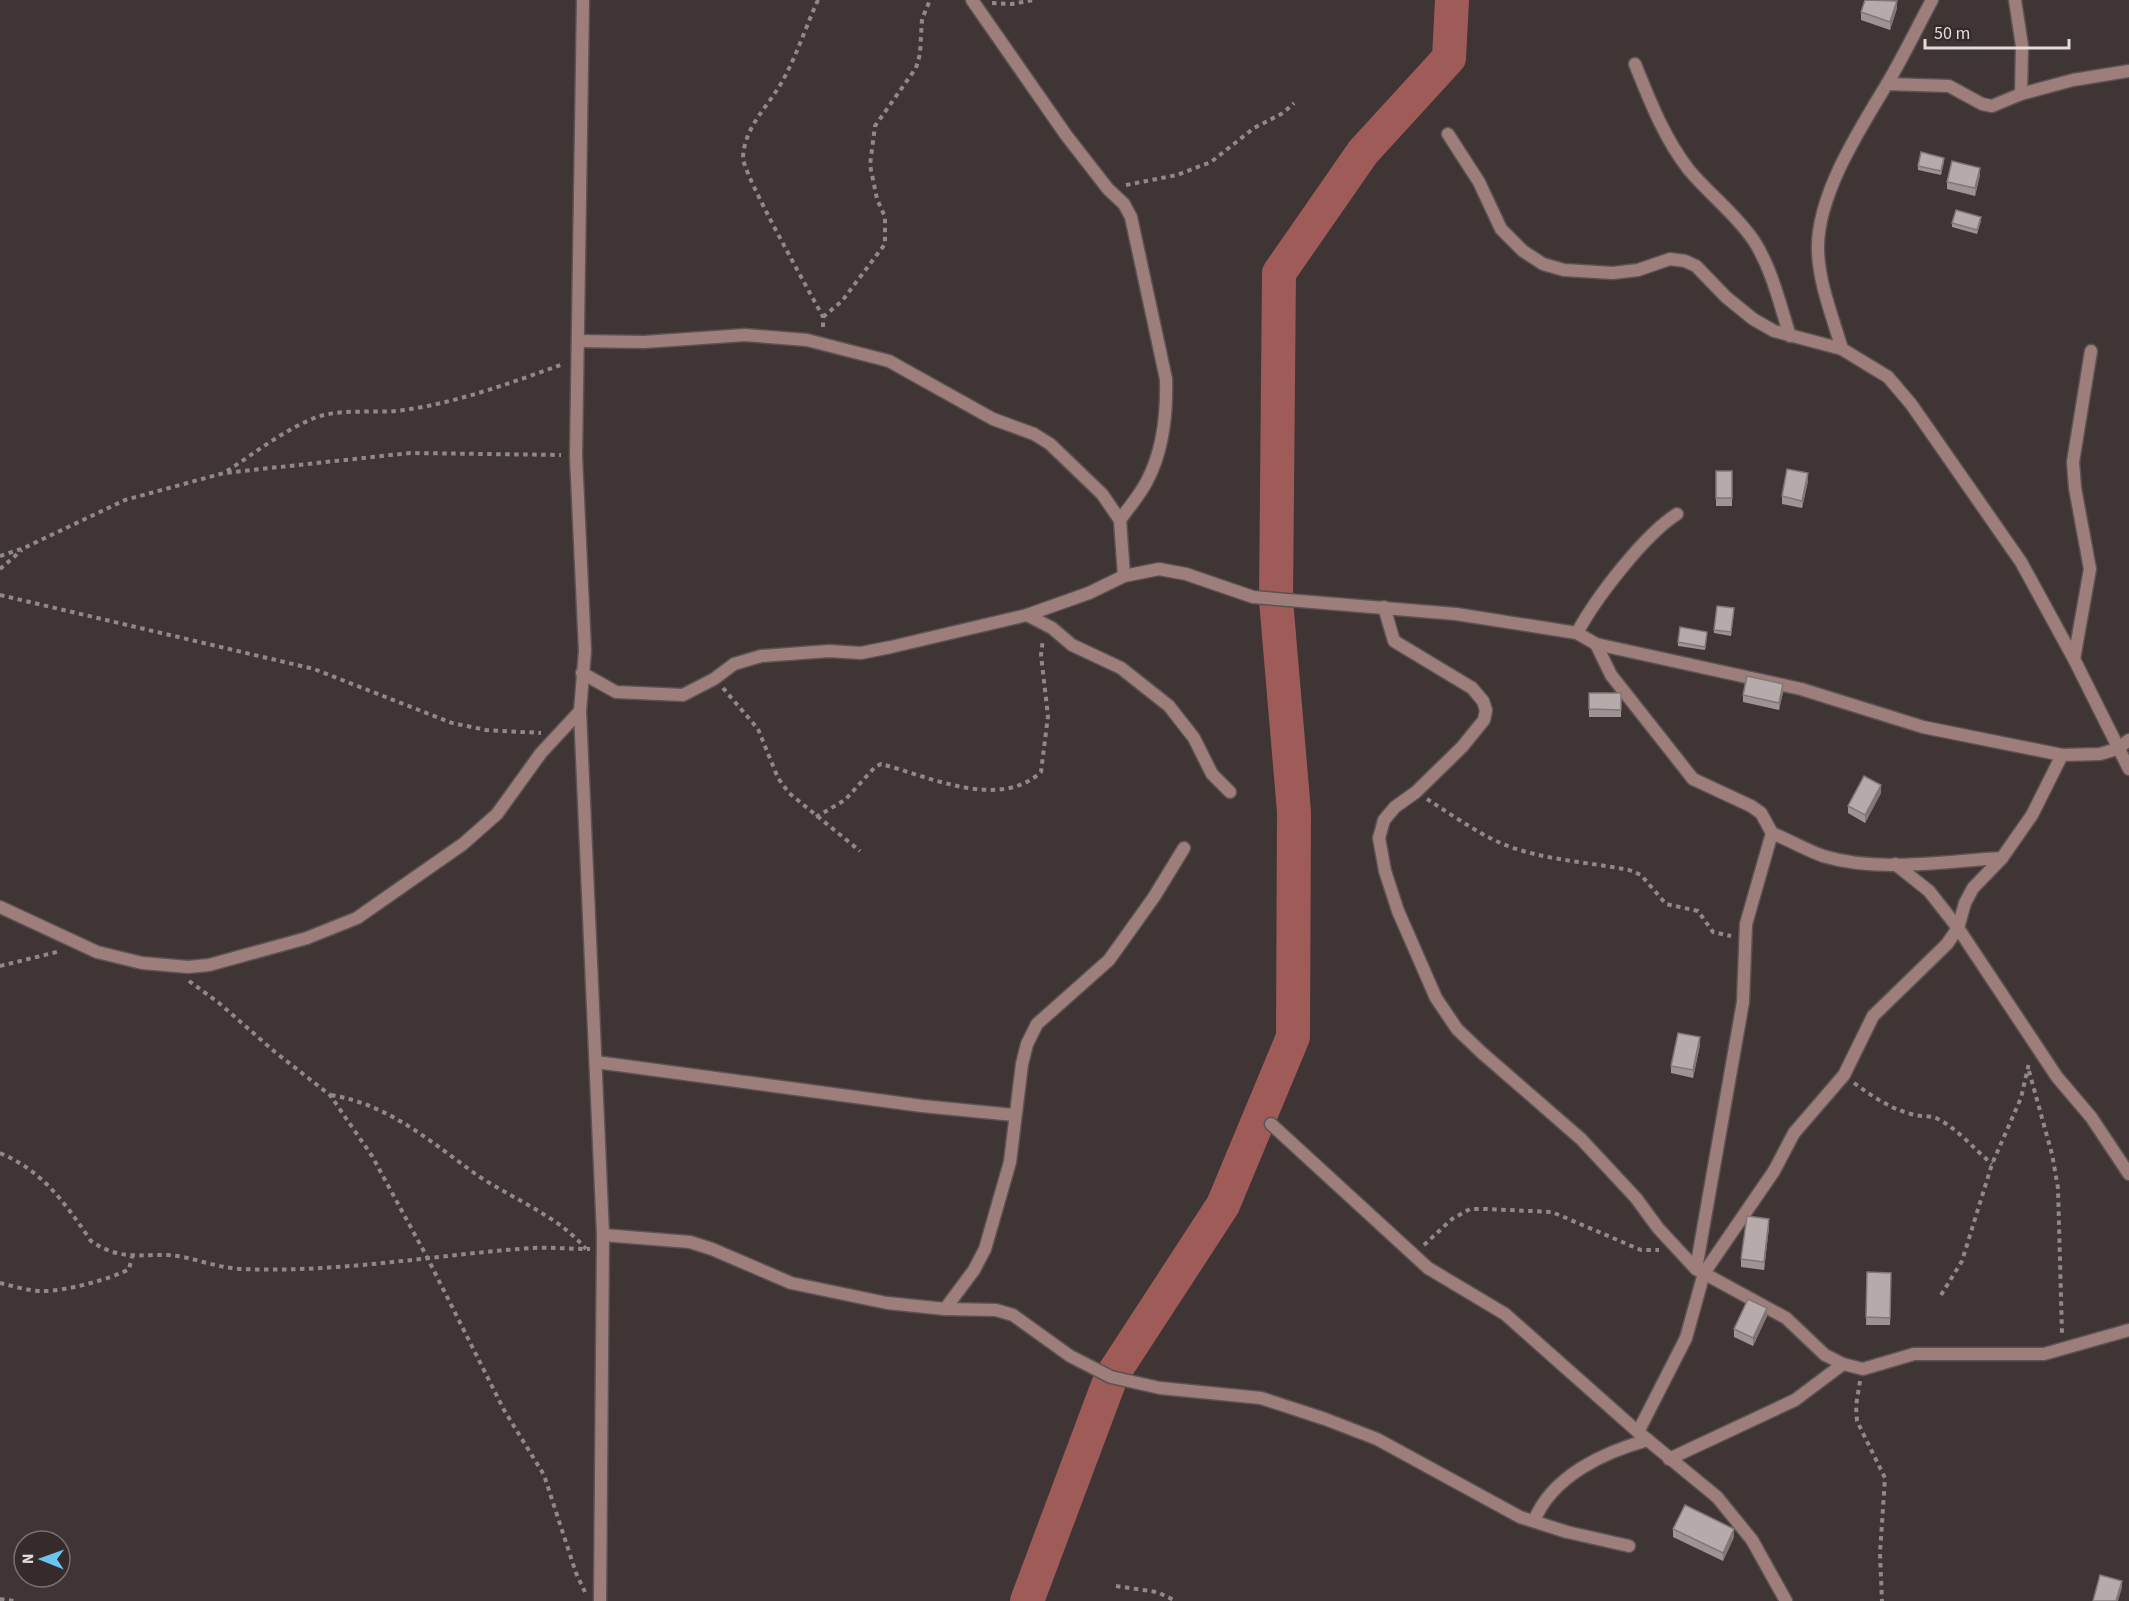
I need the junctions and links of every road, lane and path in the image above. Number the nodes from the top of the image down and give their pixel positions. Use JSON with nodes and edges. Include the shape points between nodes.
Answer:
{"nodes":[{"id":1,"x":583,"y":0,"type":"edge"},
{"id":2,"x":819,"y":0,"type":"edge"},
{"id":3,"x":930,"y":0,"type":"edge"},
{"id":4,"x":1033,"y":0,"type":"edge"},
{"id":5,"x":1932,"y":0,"type":"edge"},
{"id":6,"x":2015,"y":0,"type":"edge"},
{"id":7,"x":972,"y":1,"type":"edge"},
{"id":8,"x":1635,"y":64,"type":"dead end"},
{"id":9,"x":2129,"y":71,"type":"edge"},
{"id":10,"x":1887,"y":84,"type":"junction"},
{"id":11,"x":2021,"y":94,"type":"junction"},
{"id":12,"x":1293,"y":103,"type":"dead end"},
{"id":13,"x":1448,"y":134,"type":"dead end"},
{"id":14,"x":1108,"y":189,"type":"junction"},
{"id":15,"x":823,"y":317,"type":"junction"},
{"id":16,"x":1790,"y":336,"type":"junction"},
{"id":17,"x":578,"y":341,"type":"junction"},
{"id":18,"x":823,"y":344,"type":"junction"},
{"id":19,"x":1842,"y":349,"type":"junction"},
{"id":20,"x":2091,"y":351,"type":"dead end"},
{"id":21,"x":577,"y":358,"type":"junction"},
{"id":22,"x":576,"y":456,"type":"junction"},
{"id":23,"x":224,"y":473,"type":"junction"},
{"id":24,"x":1677,"y":514,"type":"dead end"},
{"id":25,"x":1120,"y":520,"type":"junction"},
{"id":26,"x":24,"y":548,"type":"junction"},
{"id":27,"x":0,"y":556,"type":"edge"},
{"id":28,"x":0,"y":569,"type":"edge"},
{"id":29,"x":1124,"y":576,"type":"junction"},
{"id":30,"x":0,"y":595,"type":"edge"},
{"id":31,"x":1384,"y":607,"type":"junction"},
{"id":32,"x":1027,"y":615,"type":"junction"},
{"id":33,"x":1045,"y":624,"type":"junction"},
{"id":34,"x":1577,"y":633,"type":"junction"},
{"id":35,"x":1596,"y":644,"type":"junction"},
{"id":36,"x":2074,"y":659,"type":"junction"},
{"id":37,"x":582,"y":673,"type":"junction"},
{"id":38,"x":714,"y":679,"type":"junction"},
{"id":39,"x":580,"y":711,"type":"junction"},
{"id":40,"x":559,"y":735,"type":"junction"},
{"id":41,"x":2129,"y":740,"type":"edge"},
{"id":42,"x":2117,"y":749,"type":"junction"},
{"id":43,"x":2062,"y":755,"type":"junction"},
{"id":44,"x":2129,"y":769,"type":"edge"},
{"id":45,"x":1230,"y":792,"type":"dead end"},
{"id":46,"x":1416,"y":792,"type":"junction"},
{"id":47,"x":816,"y":817,"type":"junction"},
{"id":48,"x":1772,"y":833,"type":"junction"},
{"id":49,"x":1184,"y":848,"type":"dead end"},
{"id":50,"x":861,"y":851,"type":"dead end"},
{"id":51,"x":2002,"y":858,"type":"junction"},
{"id":52,"x":1895,"y":864,"type":"junction"},
{"id":53,"x":0,"y":907,"type":"edge"},
{"id":54,"x":1958,"y":928,"type":"junction"},
{"id":55,"x":1745,"y":937,"type":"junction"},
{"id":56,"x":85,"y":945,"type":"junction"},
{"id":57,"x":166,"y":965,"type":"junction"},
{"id":58,"x":0,"y":966,"type":"edge"},
{"id":59,"x":2028,"y":1035,"type":"junction"},
{"id":60,"x":596,"y":1062,"type":"junction"},
{"id":61,"x":2029,"y":1071,"type":"junction"},
{"id":62,"x":1844,"y":1075,"type":"junction"},
{"id":63,"x":330,"y":1095,"type":"junction"},
{"id":64,"x":1014,"y":1115,"type":"junction"},
{"id":65,"x":1271,"y":1124,"type":"dead end"},
{"id":66,"x":0,"y":1152,"type":"edge"},
{"id":67,"x":1992,"y":1164,"type":"junction"},
{"id":68,"x":2129,"y":1174,"type":"edge"},
{"id":69,"x":603,"y":1235,"type":"junction"},
{"id":70,"x":587,"y":1249,"type":"junction"},
{"id":71,"x":603,"y":1250,"type":"junction"},
{"id":72,"x":1678,"y":1250,"type":"junction"},
{"id":73,"x":1413,"y":1254,"type":"junction"},
{"id":74,"x":132,"y":1257,"type":"junction"},
{"id":75,"x":427,"y":1257,"type":"junction"},
{"id":76,"x":1700,"y":1271,"type":"junction"},
{"id":77,"x":0,"y":1283,"type":"edge"},
{"id":78,"x":1941,"y":1295,"type":"dead end"},
{"id":79,"x":945,"y":1309,"type":"junction"},
{"id":80,"x":2129,"y":1330,"type":"edge"},
{"id":81,"x":2063,"y":1350,"type":"junction"},
{"id":82,"x":1843,"y":1364,"type":"junction"},
{"id":83,"x":1863,"y":1369,"type":"junction"},
{"id":84,"x":1643,"y":1436,"type":"junction"},
{"id":85,"x":1669,"y":1459,"type":"junction"},
{"id":86,"x":1534,"y":1521,"type":"junction"},
{"id":87,"x":1629,"y":1546,"type":"dead end"},
{"id":88,"x":1116,"y":1586,"type":"dead end"},
{"id":89,"x":0,"y":1599,"type":"edge"},
{"id":90,"x":14,"y":1601,"type":"edge"},
{"id":91,"x":589,"y":1601,"type":"edge"},
{"id":92,"x":600,"y":1601,"type":"edge"},
{"id":93,"x":1176,"y":1601,"type":"edge"},
{"id":94,"x":1786,"y":1601,"type":"edge"},
{"id":95,"x":1882,"y":1601,"type":"edge"}],
"edges":[{"from":1,"to":17,"type":"street"},
{"from":2,"to":15,"type":"path","via":[[783,80],[747,135],[743,162]]},
{"from":3,"to":15,"type":"path","via":[[922,19],[916,69],[875,126],[870,165],[885,218],[885,244],[842,301]]},
{"from":4,"to":7,"type":"path","via":[[1012,4]]},
{"from":5,"to":10,"type":"street"},
{"from":6,"to":11,"type":"street","via":[[2022,46]]},
{"from":7,"to":14,"type":"street"},
{"from":8,"to":16,"type":"street","via":[[1672,146],[1756,244]]},
{"from":9,"to":11,"type":"street"},
{"from":10,"to":11,"type":"street","via":[[1949,86],[1992,106]]},
{"from":10,"to":19,"type":"street","via":[[1859,127],[1818,231],[1821,275]]},
{"from":12,"to":14,"type":"path","via":[[1211,162],[1177,175]]},
{"from":13,"to":16,"type":"street","via":[[1479,182],[1501,229],[1523,251],[1544,264],[1564,270],[1613,273],[1638,270],[1670,259],[1685,261],[1696,266],[1753,319]]},
{"from":14,"to":25,"type":"street","via":[[1131,217],[1166,380],[1167,405],[1147,480]]},
{"from":15,"to":18,"type":"path"},
{"from":16,"to":19,"type":"street"},
{"from":17,"to":18,"type":"street","via":[[644,342],[746,335]]},
{"from":17,"to":21,"type":"street"},
{"from":18,"to":25,"type":"street","via":[[889,361],[993,419],[1034,434],[1050,444],[1102,494]]},
{"from":19,"to":36,"type":"street","via":[[1888,377],[1911,404],[2021,562]]},
{"from":20,"to":36,"type":"street","via":[[2073,462],[2090,569]]},
{"from":21,"to":22,"type":"street"},
{"from":21,"to":23,"type":"path","via":[[510,383],[405,410],[321,416],[304,422]]},
{"from":22,"to":23,"type":"path","via":[[419,453]]},
{"from":22,"to":37,"type":"street","via":[[585,651]]},
{"from":23,"to":26,"type":"path","via":[[125,500]]},
{"from":24,"to":34,"type":"street","via":[[1617,576]]},
{"from":25,"to":29,"type":"street"},
{"from":26,"to":27,"type":"path"},
{"from":26,"to":28,"type":"path"},
{"from":29,"to":31,"type":"street","via":[[1159,569],[1276,600]]},
{"from":29,"to":32,"type":"street"},
{"from":30,"to":40,"type":"path","via":[[314,669],[452,723],[486,730]]},
{"from":31,"to":34,"type":"street"},
{"from":31,"to":46,"type":"street","via":[[1395,640],[1472,688],[1486,710],[1473,735]]},
{"from":32,"to":33,"type":"street"},
{"from":32,"to":38,"type":"street","via":[[861,653],[761,656],[734,664]]},
{"from":33,"to":45,"type":"street","via":[[1072,645],[1121,669],[1169,706],[1194,738],[1212,774]]},
{"from":33,"to":47,"type":"path","via":[[1041,655],[1048,716],[1041,772],[1032,781],[1005,789],[980,789],[881,764],[845,800]]},
{"from":34,"to":35,"type":"street"},
{"from":35,"to":43,"type":"street","via":[[1801,689],[1923,727]]},
{"from":35,"to":48,"type":"street","via":[[1611,675],[1689,774],[1703,785],[1761,813]]},
{"from":36,"to":42,"type":"street"},
{"from":37,"to":38,"type":"street","via":[[616,692],[665,696],[683,695]]},
{"from":37,"to":39,"type":"street"},
{"from":38,"to":47,"type":"path","via":[[758,729],[778,778],[789,793]]},
{"from":39,"to":40,"type":"street"},
{"from":39,"to":60,"type":"street"},
{"from":40,"to":57,"type":"street","via":[[541,753],[497,814],[464,844],[357,918],[307,938],[209,965]]},
{"from":41,"to":42,"type":"street"},
{"from":42,"to":43,"type":"street","via":[[2090,756]]},
{"from":42,"to":44,"type":"street"},
{"from":43,"to":51,"type":"street","via":[[2032,815]]},
{"from":46,"to":55,"type":"path","via":[[1491,838],[1552,858],[1641,875],[1666,904],[1698,911],[1713,932]]},
{"from":46,"to":72,"type":"street","via":[[1384,820],[1379,838],[1398,911],[1436,998],[1457,1029],[1480,1052],[1581,1139]]},
{"from":47,"to":50,"type":"path"},
{"from":48,"to":52,"type":"street","via":[[1821,855]]},
{"from":48,"to":55,"type":"street"},
{"from":49,"to":64,"type":"street","via":[[1108,960],[1037,1024],[1022,1064]]},
{"from":51,"to":52,"type":"street"},
{"from":51,"to":54,"type":"street","via":[[1972,888]]},
{"from":52,"to":54,"type":"street","via":[[1929,891]]},
{"from":53,"to":56,"type":"street"},
{"from":54,"to":59,"type":"street"},
{"from":54,"to":62,"type":"street","via":[[1947,944],[1873,1016]]},
{"from":55,"to":76,"type":"street","via":[[1743,1002]]},
{"from":56,"to":57,"type":"street","via":[[121,959]]},
{"from":56,"to":58,"type":"path"},
{"from":57,"to":63,"type":"path","via":[[219,1002]]},
{"from":59,"to":61,"type":"path"},
{"from":59,"to":68,"type":"street"},
{"from":60,"to":64,"type":"street"},
{"from":60,"to":69,"type":"street"},
{"from":61,"to":67,"type":"path"},
{"from":61,"to":81,"type":"path","via":[[2058,1188]]},
{"from":62,"to":67,"type":"path","via":[[1896,1109],[1936,1118],[1950,1126]]},
{"from":62,"to":76,"type":"street","via":[[1794,1132],[1774,1171]]},
{"from":63,"to":70,"type":"path","via":[[352,1098],[406,1123],[478,1175],[571,1231]]},
{"from":63,"to":75,"type":"path","via":[[372,1156]]},
{"from":64,"to":79,"type":"street","via":[[1010,1162],[985,1249]]},
{"from":65,"to":73,"type":"street"},
{"from":66,"to":74,"type":"path","via":[[39,1174],[91,1241]]},
{"from":67,"to":78,"type":"path","via":[[1962,1262]]},
{"from":69,"to":71,"type":"street"},
{"from":69,"to":79,"type":"street","via":[[690,1242],[791,1283],[887,1303]]},
{"from":70,"to":71,"type":"path"},
{"from":70,"to":75,"type":"path","via":[[533,1248]]},
{"from":71,"to":92,"type":"street"},
{"from":72,"to":73,"type":"path","via":[[1641,1251],[1552,1212],[1470,1209],[1452,1219]]},
{"from":72,"to":76,"type":"street"},
{"from":73,"to":84,"type":"street","via":[[1428,1268],[1505,1314]]},
{"from":74,"to":75,"type":"path","via":[[182,1257],[240,1269],[324,1269]]},
{"from":74,"to":77,"type":"path","via":[[129,1269],[114,1278],[42,1292]]},
{"from":75,"to":91,"type":"path","via":[[504,1410],[544,1475]]},
{"from":76,"to":82,"type":"street","via":[[1786,1318],[1826,1355]]},
{"from":76,"to":84,"type":"street","via":[[1686,1338]]},
{"from":79,"to":86,"type":"street","via":[[996,1310],[1012,1315],[1070,1356],[1111,1377],[1160,1388],[1261,1398],[1325,1419],[1377,1439],[1496,1505]]},
{"from":80,"to":81,"type":"street"},
{"from":81,"to":83,"type":"street","via":[[2035,1355],[1914,1354]]},
{"from":82,"to":83,"type":"street"},
{"from":82,"to":85,"type":"street","via":[[1795,1400]]},
{"from":83,"to":95,"type":"path","via":[[1857,1421],[1886,1478],[1880,1553]]},
{"from":84,"to":85,"type":"street"},
{"from":84,"to":86,"type":"street","via":[[1563,1481],[1539,1508]]},
{"from":85,"to":94,"type":"street","via":[[1717,1497],[1739,1523]]},
{"from":86,"to":87,"type":"street"},
{"from":88,"to":93,"type":"path","via":[[1157,1592]]},
{"from":89,"to":90,"type":"path"}]}
